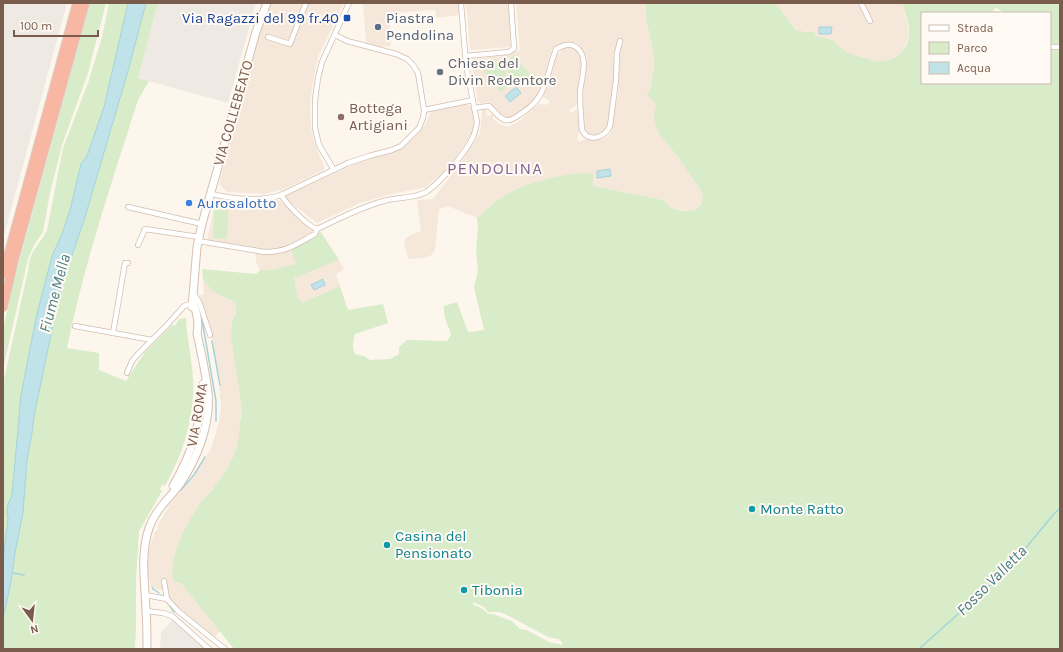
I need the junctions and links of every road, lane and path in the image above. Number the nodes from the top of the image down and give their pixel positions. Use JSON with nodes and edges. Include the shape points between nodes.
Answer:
{"nodes":[{"id":1,"x":77,"y":3,"type":"edge"},
{"id":2,"x":85,"y":3,"type":"edge"},
{"id":3,"x":267,"y":3,"type":"edge"},
{"id":4,"x":306,"y":3,"type":"edge"},
{"id":5,"x":349,"y":3,"type":"edge"},
{"id":6,"x":461,"y":3,"type":"edge"},
{"id":7,"x":511,"y":3,"type":"edge"},
{"id":8,"x":861,"y":3,"type":"edge"},
{"id":9,"x":870,"y":21,"type":"dead end"},
{"id":10,"x":334,"y":35,"type":"junction"},
{"id":11,"x":268,"y":37,"type":"dead end"},
{"id":12,"x":620,"y":41,"type":"dead end"},
{"id":13,"x":466,"y":56,"type":"junction"},
{"id":14,"x":473,"y":100,"type":"junction"},
{"id":15,"x":474,"y":108,"type":"junction"},
{"id":16,"x":424,"y":110,"type":"junction"},
{"id":17,"x":334,"y":170,"type":"junction"},
{"id":18,"x":211,"y":194,"type":"junction"},
{"id":19,"x":281,"y":195,"type":"junction"},
{"id":20,"x":128,"y":206,"type":"dead end"},
{"id":21,"x":202,"y":224,"type":"junction"},
{"id":22,"x":317,"y":229,"type":"junction"},
{"id":23,"x":199,"y":239,"type":"junction"},
{"id":24,"x":138,"y":245,"type":"dead end"},
{"id":25,"x":128,"y":263,"type":"dead end"},
{"id":26,"x":3,"y":274,"type":"edge"},
{"id":27,"x":194,"y":294,"type":"junction"},
{"id":28,"x":193,"y":303,"type":"junction"},
{"id":29,"x":3,"y":306,"type":"edge"},
{"id":30,"x":74,"y":326,"type":"dead end"},
{"id":31,"x":113,"y":333,"type":"junction"},
{"id":32,"x":210,"y":335,"type":"dead end"},
{"id":33,"x":152,"y":340,"type":"junction"},
{"id":34,"x":127,"y":374,"type":"dead end"},
{"id":35,"x":164,"y":581,"type":"dead end"},
{"id":36,"x":145,"y":595,"type":"junction"},
{"id":37,"x":167,"y":599,"type":"junction"},
{"id":38,"x":146,"y":610,"type":"junction"},
{"id":39,"x":146,"y":621,"type":"junction"},
{"id":40,"x":143,"y":649,"type":"edge"},
{"id":41,"x":147,"y":649,"type":"edge"},
{"id":42,"x":209,"y":649,"type":"edge"},
{"id":43,"x":225,"y":649,"type":"edge"}],
"edges":[{"from":1,"to":26,"type":"highway"},
{"from":2,"to":29,"type":"highway"},
{"from":3,"to":18,"type":"street","name":"VIA COLLEBEATO","via":[[256,32]]},
{"from":4,"to":11,"type":"street","via":[[290,44]]},
{"from":5,"to":10,"type":"street"},
{"from":6,"to":13,"type":"street"},
{"from":7,"to":13,"type":"street","via":[[514,48],[509,52]]},
{"from":8,"to":9,"type":"street"},
{"from":10,"to":16,"type":"street","via":[[407,59],[418,73]]},
{"from":10,"to":17,"type":"street","via":[[318,78],[315,128],[319,145]]},
{"from":12,"to":15,"type":"street","via":[[610,126],[607,133],[600,137],[585,135],[582,130],[580,91],[584,59],[582,51],[573,45],[563,45],[556,49],[541,95],[524,113],[506,121],[489,106]]},
{"from":13,"to":14,"type":"street"},
{"from":14,"to":15,"type":"street"},
{"from":14,"to":16,"type":"street"},
{"from":15,"to":22,"type":"street","via":[[477,122],[472,140],[435,185],[421,194],[385,200],[356,210]]},
{"from":16,"to":17,"type":"street","via":[[424,118],[419,128],[401,146]]},
{"from":17,"to":19,"type":"street"},
{"from":18,"to":19,"type":"street","via":[[244,200]]},
{"from":18,"to":21,"type":"street","name":"VIA COLLEBEATO"},
{"from":19,"to":22,"type":"street","via":[[312,228]]},
{"from":20,"to":21,"type":"street"},
{"from":21,"to":23,"type":"street","name":"VIA COLLEBEATO"},
{"from":22,"to":23,"type":"street","via":[[315,234],[288,249],[276,252]]},
{"from":23,"to":24,"type":"street","via":[[145,229]]},
{"from":23,"to":27,"type":"street","name":"VIA COLLEBEATO"},
{"from":25,"to":31,"type":"street"},
{"from":27,"to":28,"type":"street","name":"VIA COLLEBEATO"},
{"from":27,"to":32,"type":"street","name":"VIA COLLEBEATO"},
{"from":28,"to":33,"type":"street","via":[[184,306]]},
{"from":28,"to":36,"type":"street","name":"VIA ROMA","via":[[204,370],[203,392],[196,434],[189,455],[149,526],[143,564]]},
{"from":30,"to":31,"type":"street"},
{"from":31,"to":33,"type":"street"},
{"from":33,"to":34,"type":"street","via":[[132,361]]},
{"from":35,"to":37,"type":"street"},
{"from":36,"to":37,"type":"street"},
{"from":36,"to":38,"type":"street","name":"VIA ROMA"},
{"from":37,"to":43,"type":"street"},
{"from":38,"to":39,"type":"street","name":"VIA ROMA"},
{"from":38,"to":42,"type":"street","via":[[172,616]]},
{"from":39,"to":40,"type":"street","name":"VIA ROMA"},
{"from":39,"to":41,"type":"street","name":"VIA ROMA"}]}
